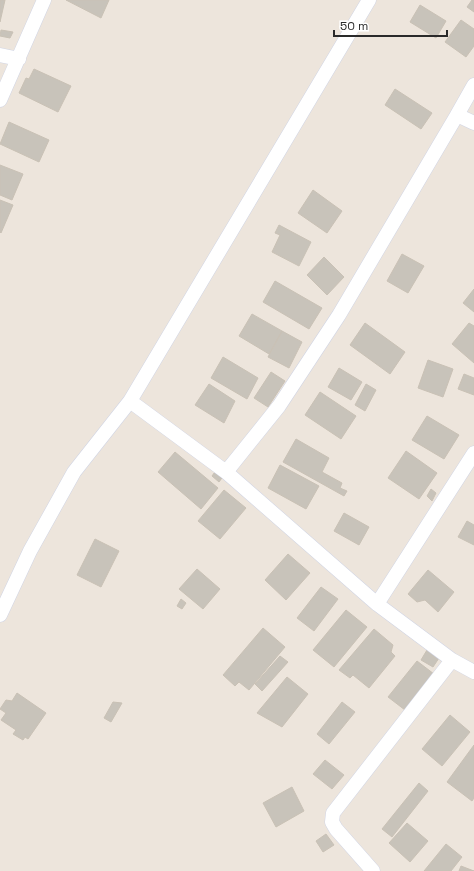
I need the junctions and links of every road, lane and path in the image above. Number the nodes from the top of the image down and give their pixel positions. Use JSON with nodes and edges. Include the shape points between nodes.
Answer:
{"nodes":[{"id":1,"x":44,"y":0,"type":"edge"},
{"id":2,"x":369,"y":0,"type":"edge"},
{"id":3,"x":0,"y":55,"type":"edge"},
{"id":4,"x":19,"y":59,"type":"junction"},
{"id":5,"x":474,"y":85,"type":"edge"},
{"id":6,"x":0,"y":100,"type":"edge"},
{"id":7,"x":457,"y":115,"type":"junction"},
{"id":8,"x":474,"y":123,"type":"edge"},
{"id":9,"x":130,"y":401,"type":"junction"},
{"id":10,"x":474,"y":453,"type":"edge"},
{"id":11,"x":226,"y":472,"type":"junction"},
{"id":12,"x":377,"y":604,"type":"junction"},
{"id":13,"x":0,"y":615,"type":"edge"},
{"id":14,"x":452,"y":660,"type":"junction"},
{"id":15,"x":474,"y":672,"type":"edge"},
{"id":16,"x":373,"y":871,"type":"edge"}],
"edges":[{"from":1,"to":4,"type":"street"},
{"from":2,"to":9,"type":"street"},
{"from":3,"to":4,"type":"street"},
{"from":4,"to":6,"type":"street"},
{"from":5,"to":7,"type":"street"},
{"from":7,"to":8,"type":"street"},
{"from":7,"to":11,"type":"street","via":[[338,315],[279,406]]},
{"from":9,"to":11,"type":"street"},
{"from":9,"to":13,"type":"street","via":[[74,472],[30,551]]},
{"from":10,"to":12,"type":"street"},
{"from":11,"to":12,"type":"street"},
{"from":12,"to":14,"type":"street"},
{"from":14,"to":15,"type":"street"},
{"from":14,"to":16,"type":"street","via":[[333,813],[332,822],[336,829]]}]}
